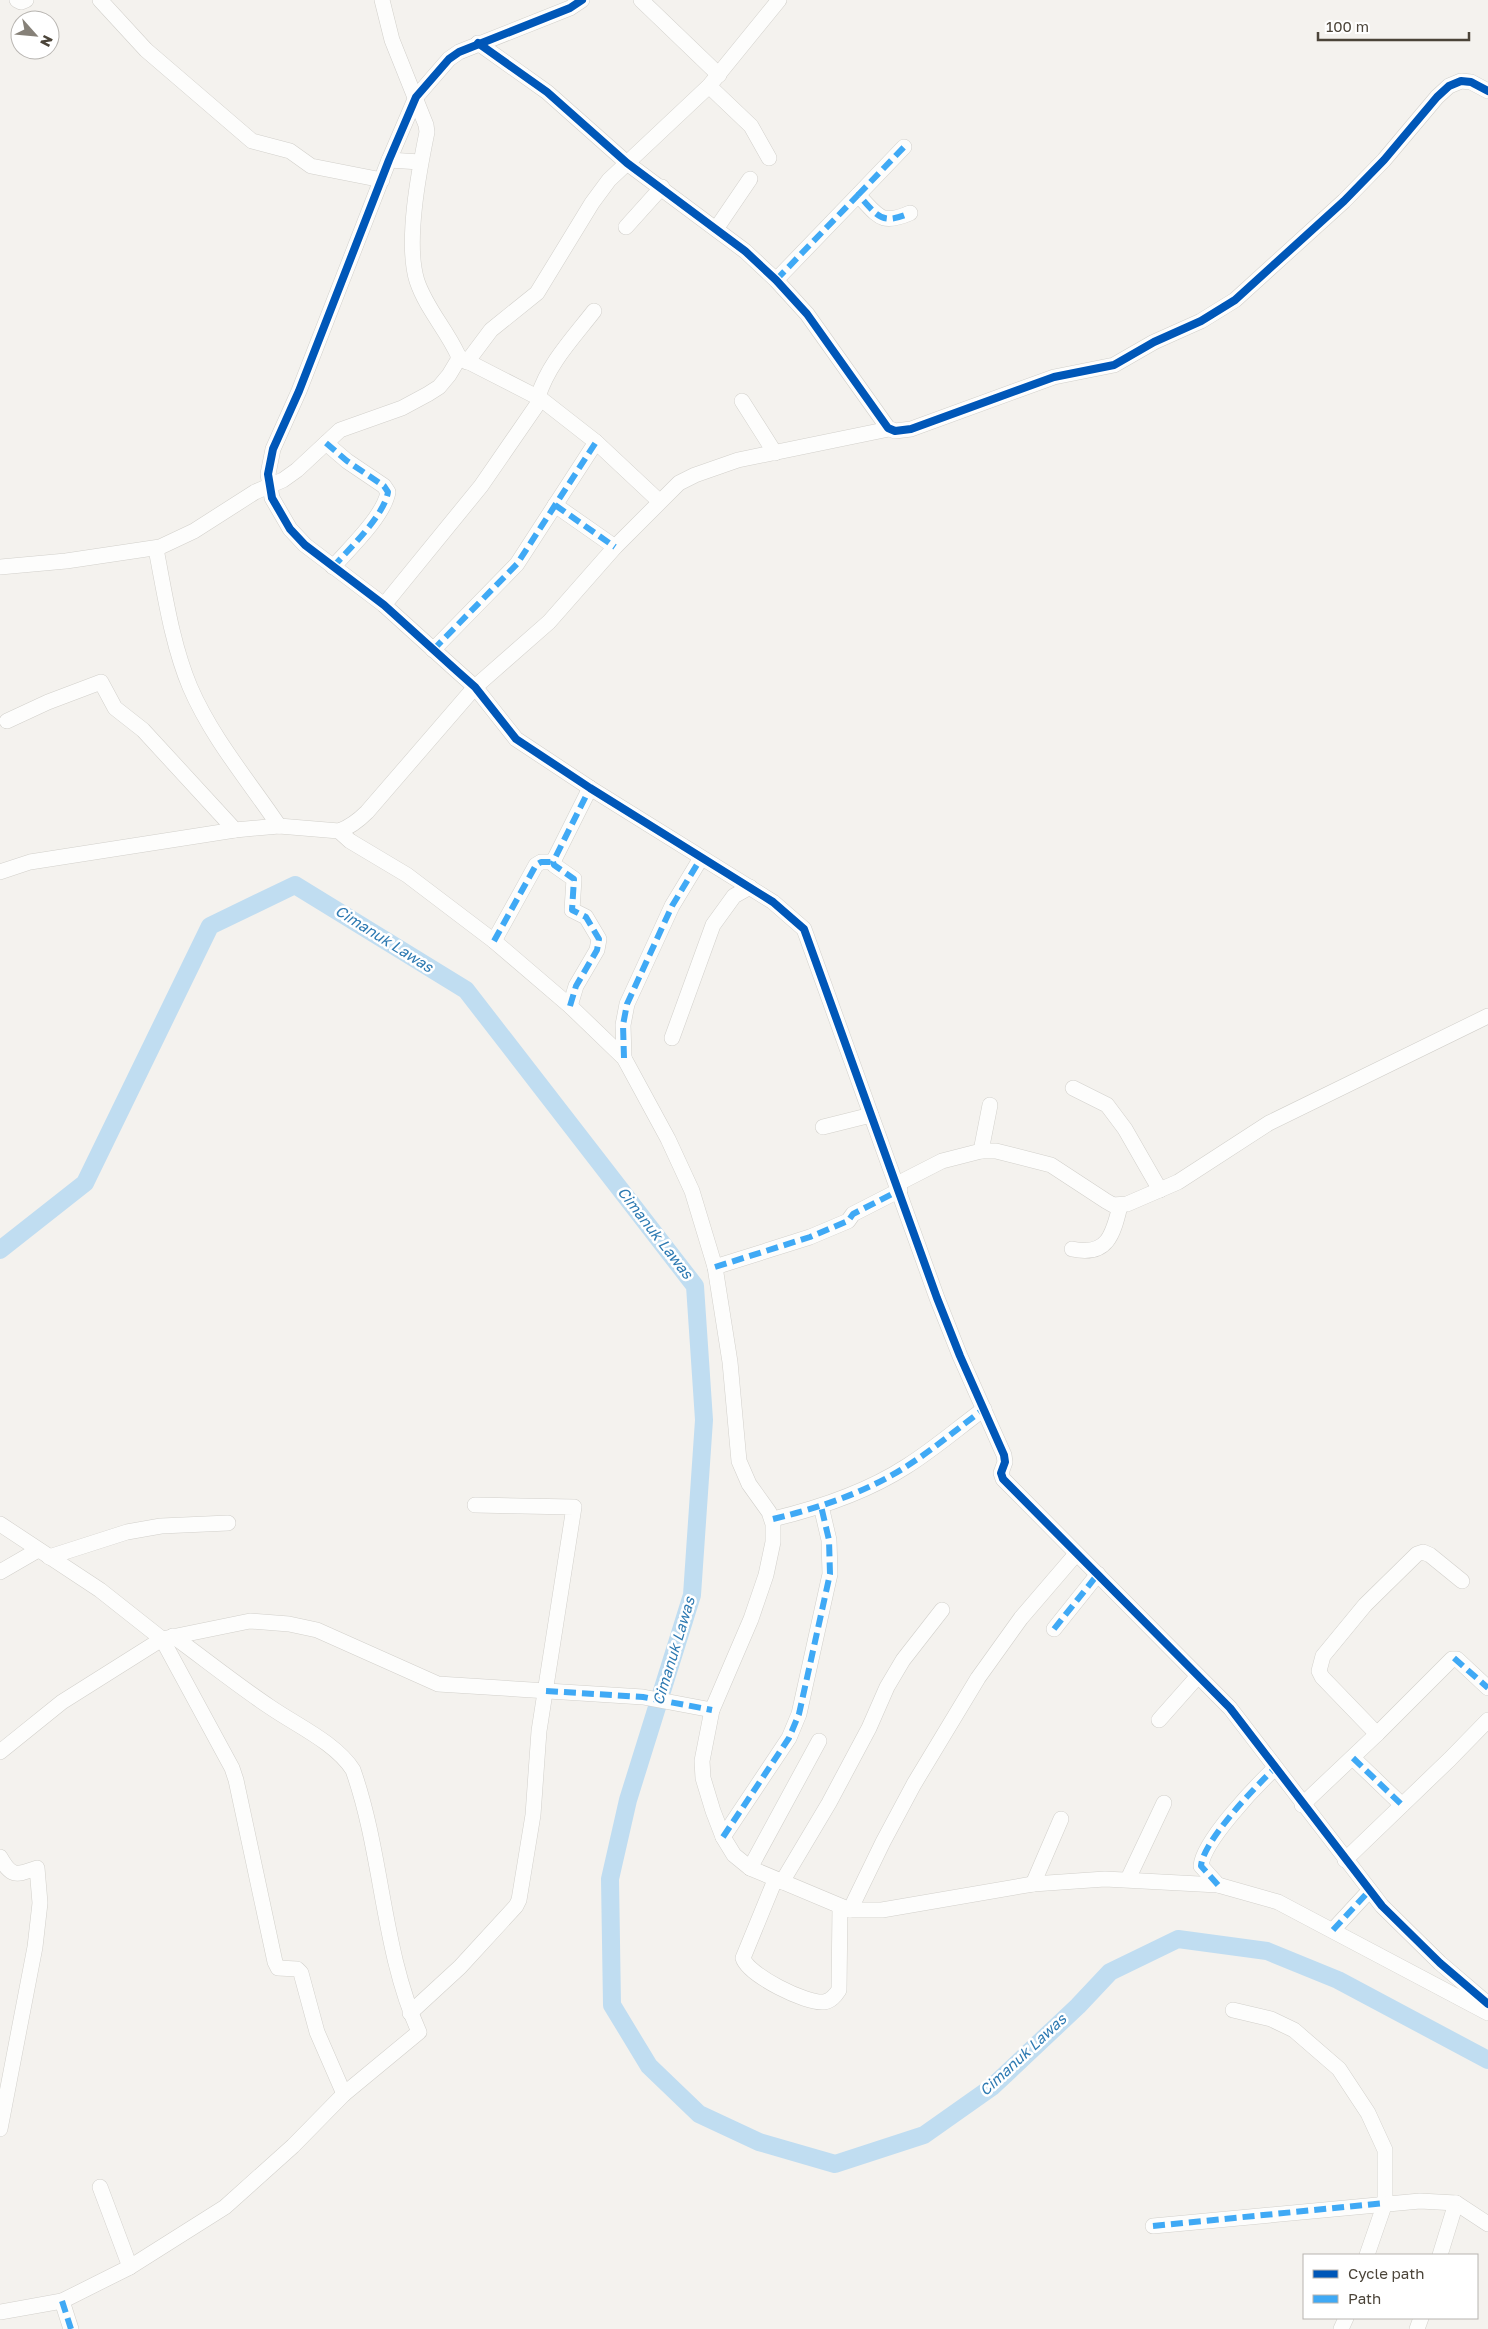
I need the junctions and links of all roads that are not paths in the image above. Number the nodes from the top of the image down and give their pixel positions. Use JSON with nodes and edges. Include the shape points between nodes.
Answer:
{"nodes":[{"id":1,"x":17,"y":0,"type":"edge"},
{"id":2,"x":26,"y":0,"type":"edge"},
{"id":3,"x":100,"y":0,"type":"edge"},
{"id":4,"x":382,"y":0,"type":"edge"},
{"id":5,"x":582,"y":0,"type":"edge"},
{"id":6,"x":642,"y":0,"type":"edge"},
{"id":7,"x":779,"y":0,"type":"edge"},
{"id":8,"x":478,"y":43,"type":"junction"},
{"id":9,"x":719,"y":75,"type":"junction"},
{"id":10,"x":709,"y":86,"type":"junction"},
{"id":11,"x":1488,"y":91,"type":"edge"},
{"id":12,"x":413,"y":92,"type":"junction"},
{"id":13,"x":904,"y":147,"type":"dead end"},
{"id":14,"x":769,"y":158,"type":"dead end"},
{"id":15,"x":389,"y":160,"type":"junction"},
{"id":16,"x":420,"y":162,"type":"junction"},
{"id":17,"x":627,"y":164,"type":"junction"},
{"id":18,"x":750,"y":179,"type":"dead end"},
{"id":19,"x":382,"y":180,"type":"junction"},
{"id":20,"x":662,"y":188,"type":"junction"},
{"id":21,"x":858,"y":195,"type":"junction"},
{"id":22,"x":910,"y":213,"type":"dead end"},
{"id":23,"x":626,"y":227,"type":"dead end"},
{"id":24,"x":716,"y":229,"type":"junction"},
{"id":25,"x":776,"y":280,"type":"junction"},
{"id":26,"x":594,"y":311,"type":"dead end"},
{"id":27,"x":463,"y":360,"type":"junction"},
{"id":28,"x":540,"y":398,"type":"junction"},
{"id":29,"x":742,"y":401,"type":"dead end"},
{"id":30,"x":889,"y":429,"type":"junction"},
{"id":31,"x":596,"y":442,"type":"junction"},
{"id":32,"x":326,"y":443,"type":"junction"},
{"id":33,"x":775,"y":453,"type":"junction"},
{"id":34,"x":262,"y":489,"type":"junction"},
{"id":35,"x":659,"y":501,"type":"junction"},
{"id":36,"x":555,"y":505,"type":"junction"},
{"id":37,"x":615,"y":547,"type":"junction"},
{"id":38,"x":156,"y":549,"type":"junction"},
{"id":39,"x":0,"y":567,"type":"edge"},
{"id":40,"x":333,"y":567,"type":"junction"},
{"id":41,"x":384,"y":605,"type":"junction"},
{"id":42,"x":433,"y":650,"type":"junction"},
{"id":43,"x":475,"y":688,"type":"junction"},
{"id":44,"x":7,"y":721,"type":"dead end"},
{"id":45,"x":590,"y":788,"type":"junction"},
{"id":46,"x":279,"y":826,"type":"junction"},
{"id":47,"x":234,"y":830,"type":"junction"},
{"id":48,"x":338,"y":831,"type":"junction"},
{"id":49,"x":701,"y":858,"type":"junction"},
{"id":50,"x":554,"y":862,"type":"junction"},
{"id":51,"x":0,"y":872,"type":"edge"},
{"id":52,"x":750,"y":887,"type":"junction"},
{"id":53,"x":494,"y":941,"type":"junction"},
{"id":54,"x":570,"y":1006,"type":"junction"},
{"id":55,"x":1488,"y":1016,"type":"edge"},
{"id":56,"x":672,"y":1038,"type":"dead end"},
{"id":57,"x":624,"y":1058,"type":"junction"},
{"id":58,"x":1072,"y":1088,"type":"dead end"},
{"id":59,"x":990,"y":1105,"type":"dead end"},
{"id":60,"x":872,"y":1115,"type":"junction"},
{"id":61,"x":823,"y":1127,"type":"dead end"},
{"id":62,"x":981,"y":1151,"type":"junction"},
{"id":63,"x":899,"y":1187,"type":"junction"},
{"id":64,"x":1160,"y":1190,"type":"junction"},
{"id":65,"x":1120,"y":1206,"type":"junction"},
{"id":66,"x":1072,"y":1249,"type":"dead end"},
{"id":67,"x":714,"y":1267,"type":"junction"},
{"id":68,"x":984,"y":1409,"type":"junction"},
{"id":69,"x":474,"y":1506,"type":"dead end"},
{"id":70,"x":820,"y":1506,"type":"junction"},
{"id":71,"x":773,"y":1518,"type":"junction"},
{"id":72,"x":228,"y":1523,"type":"dead end"},
{"id":73,"x":0,"y":1524,"type":"edge"},
{"id":74,"x":44,"y":1553,"type":"junction"},
{"id":75,"x":1076,"y":1554,"type":"junction"},
{"id":76,"x":0,"y":1572,"type":"edge"},
{"id":77,"x":1098,"y":1574,"type":"junction"},
{"id":78,"x":1462,"y":1581,"type":"dead end"},
{"id":79,"x":942,"y":1610,"type":"dead end"},
{"id":80,"x":1054,"y":1629,"type":"dead end"},
{"id":81,"x":168,"y":1638,"type":"junction"},
{"id":82,"x":1198,"y":1676,"type":"junction"},
{"id":83,"x":1488,"y":1688,"type":"edge"},
{"id":84,"x":546,"y":1691,"type":"junction"},
{"id":85,"x":712,"y":1710,"type":"junction"},
{"id":86,"x":1159,"y":1720,"type":"dead end"},
{"id":87,"x":1488,"y":1720,"type":"edge"},
{"id":88,"x":1377,"y":1734,"type":"junction"},
{"id":89,"x":820,"y":1741,"type":"dead end"},
{"id":90,"x":0,"y":1752,"type":"edge"},
{"id":91,"x":1353,"y":1758,"type":"junction"},
{"id":92,"x":1275,"y":1768,"type":"junction"},
{"id":93,"x":1307,"y":1801,"type":"junction"},
{"id":94,"x":1164,"y":1803,"type":"dead end"},
{"id":95,"x":1402,"y":1806,"type":"junction"},
{"id":96,"x":1061,"y":1819,"type":"dead end"},
{"id":97,"x":723,"y":1837,"type":"junction"},
{"id":98,"x":1353,"y":1852,"type":"junction"},
{"id":99,"x":0,"y":1857,"type":"edge"},
{"id":100,"x":750,"y":1868,"type":"junction"},
{"id":101,"x":1128,"y":1880,"type":"junction"},
{"id":102,"x":778,"y":1881,"type":"junction"},
{"id":103,"x":1033,"y":1884,"type":"junction"},
{"id":104,"x":1218,"y":1885,"type":"junction"},
{"id":105,"x":1369,"y":1891,"type":"junction"},
{"id":106,"x":845,"y":1909,"type":"junction"},
{"id":107,"x":1333,"y":1930,"type":"junction"},
{"id":108,"x":1488,"y":2004,"type":"edge"},
{"id":109,"x":1233,"y":2010,"type":"dead end"},
{"id":110,"x":410,"y":2013,"type":"junction"},
{"id":111,"x":1488,"y":2013,"type":"edge"},
{"id":112,"x":344,"y":2094,"type":"junction"},
{"id":113,"x":0,"y":2129,"type":"edge"},
{"id":114,"x":100,"y":2187,"type":"dead end"},
{"id":115,"x":1385,"y":2203,"type":"junction"},
{"id":116,"x":1456,"y":2203,"type":"junction"},
{"id":117,"x":1488,"y":2224,"type":"edge"},
{"id":118,"x":1154,"y":2226,"type":"dead end"},
{"id":119,"x":1368,"y":2254,"type":"edge"},
{"id":120,"x":1440,"y":2254,"type":"edge"},
{"id":121,"x":130,"y":2267,"type":"junction"},
{"id":122,"x":62,"y":2301,"type":"junction"},
{"id":123,"x":0,"y":2312,"type":"edge"},
{"id":124,"x":71,"y":2329,"type":"edge"}],
"edges":[{"from":1,"to":2,"type":"street"},
{"from":3,"to":19,"type":"street","via":[[146,50],[252,141],[290,151],[311,166]]},
{"from":4,"to":12,"type":"street","via":[[392,40]]},
{"from":5,"to":8,"type":"street","via":[[508,34]]},
{"from":6,"to":9,"type":"street"},
{"from":7,"to":9,"type":"street"},
{"from":8,"to":12,"type":"street","via":[[449,59]]},
{"from":8,"to":17,"type":"street","via":[[547,92]]},
{"from":9,"to":10,"type":"street"},
{"from":10,"to":14,"type":"street","via":[[751,126]]},
{"from":10,"to":17,"type":"street"},
{"from":11,"to":30,"type":"street","via":[[1471,82],[1461,81],[1449,86],[1344,201],[1236,300],[1201,321],[1154,342],[1114,366],[1054,377],[911,430]]},
{"from":12,"to":15,"type":"street"},
{"from":12,"to":16,"type":"street","via":[[427,132]]},
{"from":13,"to":21,"type":"street"},
{"from":15,"to":16,"type":"street"},
{"from":15,"to":19,"type":"street"},
{"from":16,"to":27,"type":"street","via":[[413,248],[415,270],[426,298]]},
{"from":17,"to":20,"type":"street"},
{"from":17,"to":27,"type":"street","via":[[592,202],[537,293],[491,330]]},
{"from":18,"to":24,"type":"street"},
{"from":19,"to":34,"type":"street","via":[[273,449]]},
{"from":20,"to":23,"type":"street"},
{"from":20,"to":24,"type":"street"},
{"from":21,"to":22,"type":"street","via":[[885,219]]},
{"from":21,"to":25,"type":"street"},
{"from":24,"to":25,"type":"street"},
{"from":25,"to":30,"type":"street","via":[[807,314]]},
{"from":26,"to":28,"type":"street","via":[[547,374]]},
{"from":27,"to":28,"type":"street"},
{"from":27,"to":32,"type":"street","via":[[439,387],[428,394],[402,408],[340,430]]},
{"from":28,"to":31,"type":"street"},
{"from":28,"to":41,"type":"street","via":[[481,486]]},
{"from":29,"to":33,"type":"street"},
{"from":30,"to":33,"type":"street"},
{"from":31,"to":35,"type":"street"},
{"from":31,"to":36,"type":"street"},
{"from":32,"to":34,"type":"street","via":[[297,470]]},
{"from":32,"to":40,"type":"street","via":[[388,492],[373,520]]},
{"from":33,"to":35,"type":"street","via":[[738,460],[695,475],[678,483]]},
{"from":34,"to":38,"type":"street","via":[[194,531]]},
{"from":34,"to":40,"type":"street","via":[[305,545]]},
{"from":35,"to":37,"type":"street"},
{"from":36,"to":37,"type":"street"},
{"from":36,"to":42,"type":"street","via":[[517,564]]},
{"from":37,"to":43,"type":"street","via":[[549,622]]},
{"from":38,"to":39,"type":"street"},
{"from":38,"to":46,"type":"street","via":[[172,624],[191,689],[224,750]]},
{"from":40,"to":41,"type":"street"},
{"from":41,"to":42,"type":"street"},
{"from":42,"to":43,"type":"street"},
{"from":43,"to":45,"type":"street","via":[[516,739]]},
{"from":43,"to":48,"type":"street","via":[[367,812],[357,822]]},
{"from":44,"to":47,"type":"street","via":[[101,682],[117,710],[144,730]]},
{"from":45,"to":49,"type":"street"},
{"from":45,"to":50,"type":"street"},
{"from":46,"to":47,"type":"street"},
{"from":46,"to":48,"type":"street"},
{"from":47,"to":51,"type":"street","via":[[30,862]]},
{"from":48,"to":53,"type":"street","via":[[350,842],[407,875]]},
{"from":49,"to":52,"type":"street"},
{"from":49,"to":57,"type":"street","via":[[672,906],[627,1004],[623,1025]]},
{"from":50,"to":53,"type":"street","via":[[536,865]]},
{"from":50,"to":54,"type":"street","via":[[574,879],[572,910],[586,917],[600,939],[576,986]]},
{"from":52,"to":56,"type":"street","via":[[734,896],[713,924]]},
{"from":52,"to":60,"type":"street","via":[[789,914],[807,934]]},
{"from":53,"to":54,"type":"street"},
{"from":54,"to":57,"type":"street"},
{"from":55,"to":64,"type":"street","via":[[1269,1123],[1204,1166]]},
{"from":57,"to":67,"type":"street","via":[[692,1191]]},
{"from":58,"to":64,"type":"street","via":[[1110,1108]]},
{"from":59,"to":62,"type":"street"},
{"from":60,"to":61,"type":"street"},
{"from":60,"to":63,"type":"street"},
{"from":62,"to":63,"type":"street","via":[[942,1161]]},
{"from":62,"to":65,"type":"street","via":[[1016,1155],[1051,1166],[1106,1201]]},
{"from":63,"to":67,"type":"street","via":[[853,1214],[848,1221]]},
{"from":63,"to":68,"type":"street","via":[[937,1298]]},
{"from":64,"to":65,"type":"street"},
{"from":65,"to":66,"type":"street","via":[[1113,1229],[1103,1246],[1087,1252]]},
{"from":67,"to":71,"type":"street","via":[[730,1362],[739,1461],[752,1489]]},
{"from":68,"to":70,"type":"street","via":[[905,1468],[867,1488]]},
{"from":68,"to":75,"type":"street","via":[[1005,1459],[1001,1473],[1003,1479]]},
{"from":69,"to":84,"type":"street","via":[[574,1507]]},
{"from":70,"to":71,"type":"street"},
{"from":70,"to":97,"type":"street","via":[[829,1540],[830,1574],[799,1714],[789,1738]]},
{"from":71,"to":85,"type":"street","via":[[773,1542],[766,1575]]},
{"from":72,"to":74,"type":"street","via":[[127,1532]]},
{"from":73,"to":74,"type":"street"},
{"from":74,"to":76,"type":"street"},
{"from":74,"to":81,"type":"street"},
{"from":75,"to":77,"type":"street"},
{"from":75,"to":106,"type":"street","via":[[1021,1618],[978,1678],[914,1784]]},
{"from":77,"to":80,"type":"street"},
{"from":77,"to":82,"type":"street"},
{"from":78,"to":88,"type":"street","via":[[1430,1555],[1417,1554],[1364,1605],[1323,1656],[1319,1671],[1322,1677]]},
{"from":79,"to":102,"type":"street","via":[[895,1673],[829,1803]]},
{"from":81,"to":84,"type":"street","via":[[250,1621],[289,1624],[317,1630],[438,1684]]},
{"from":81,"to":90,"type":"street","via":[[62,1702]]},
{"from":81,"to":110,"type":"street","via":[[304,1728],[351,1767]]},
{"from":81,"to":112,"type":"street","via":[[236,1780],[275,1962],[278,1968],[293,1968],[301,1973],[317,2032]]},
{"from":82,"to":86,"type":"street"},
{"from":82,"to":92,"type":"street","via":[[1230,1708]]},
{"from":83,"to":88,"type":"street","via":[[1452,1658]]},
{"from":84,"to":85,"type":"street","via":[[643,1697]]},
{"from":84,"to":110,"type":"street","via":[[520,1900],[460,1966]]},
{"from":85,"to":97,"type":"street","via":[[703,1752],[703,1778]]},
{"from":87,"to":95,"type":"street"},
{"from":88,"to":91,"type":"street"},
{"from":89,"to":100,"type":"street"},
{"from":91,"to":93,"type":"street"},
{"from":91,"to":95,"type":"street"},
{"from":92,"to":93,"type":"street"},
{"from":92,"to":104,"type":"street","via":[[1232,1815],[1208,1849],[1201,1866]]},
{"from":93,"to":98,"type":"street"},
{"from":94,"to":101,"type":"street"},
{"from":95,"to":98,"type":"street"},
{"from":96,"to":103,"type":"street"},
{"from":97,"to":100,"type":"street","via":[[734,1855]]},
{"from":98,"to":105,"type":"street"},
{"from":99,"to":113,"type":"street","via":[[9,1872],[14,1874],[37,1868],[40,1903],[35,1947]]},
{"from":100,"to":102,"type":"street"},
{"from":101,"to":103,"type":"street","via":[[1105,1878]]},
{"from":101,"to":104,"type":"street"},
{"from":102,"to":106,"type":"street"},
{"from":102,"to":106,"type":"street","via":[[743,1958],[744,1963],[774,1984],[809,2000],[824,2002],[835,1997],[839,1990]]},
{"from":103,"to":106,"type":"street","via":[[882,1910]]},
{"from":104,"to":107,"type":"street","via":[[1278,1902]]},
{"from":105,"to":107,"type":"street"},
{"from":105,"to":108,"type":"street","via":[[1429,1953]]},
{"from":107,"to":111,"type":"street"},
{"from":109,"to":115,"type":"street","via":[[1271,2019],[1294,2030],[1339,2069],[1368,2113],[1385,2150]]},
{"from":110,"to":112,"type":"street","via":[[419,2032]]},
{"from":112,"to":121,"type":"street","via":[[226,2207]]},
{"from":114,"to":121,"type":"street"},
{"from":115,"to":116,"type":"street"},
{"from":115,"to":118,"type":"street"},
{"from":115,"to":119,"type":"street"},
{"from":116,"to":117,"type":"street"},
{"from":116,"to":120,"type":"street"},
{"from":121,"to":122,"type":"street"},
{"from":122,"to":123,"type":"street"},
{"from":122,"to":124,"type":"street"}]}
